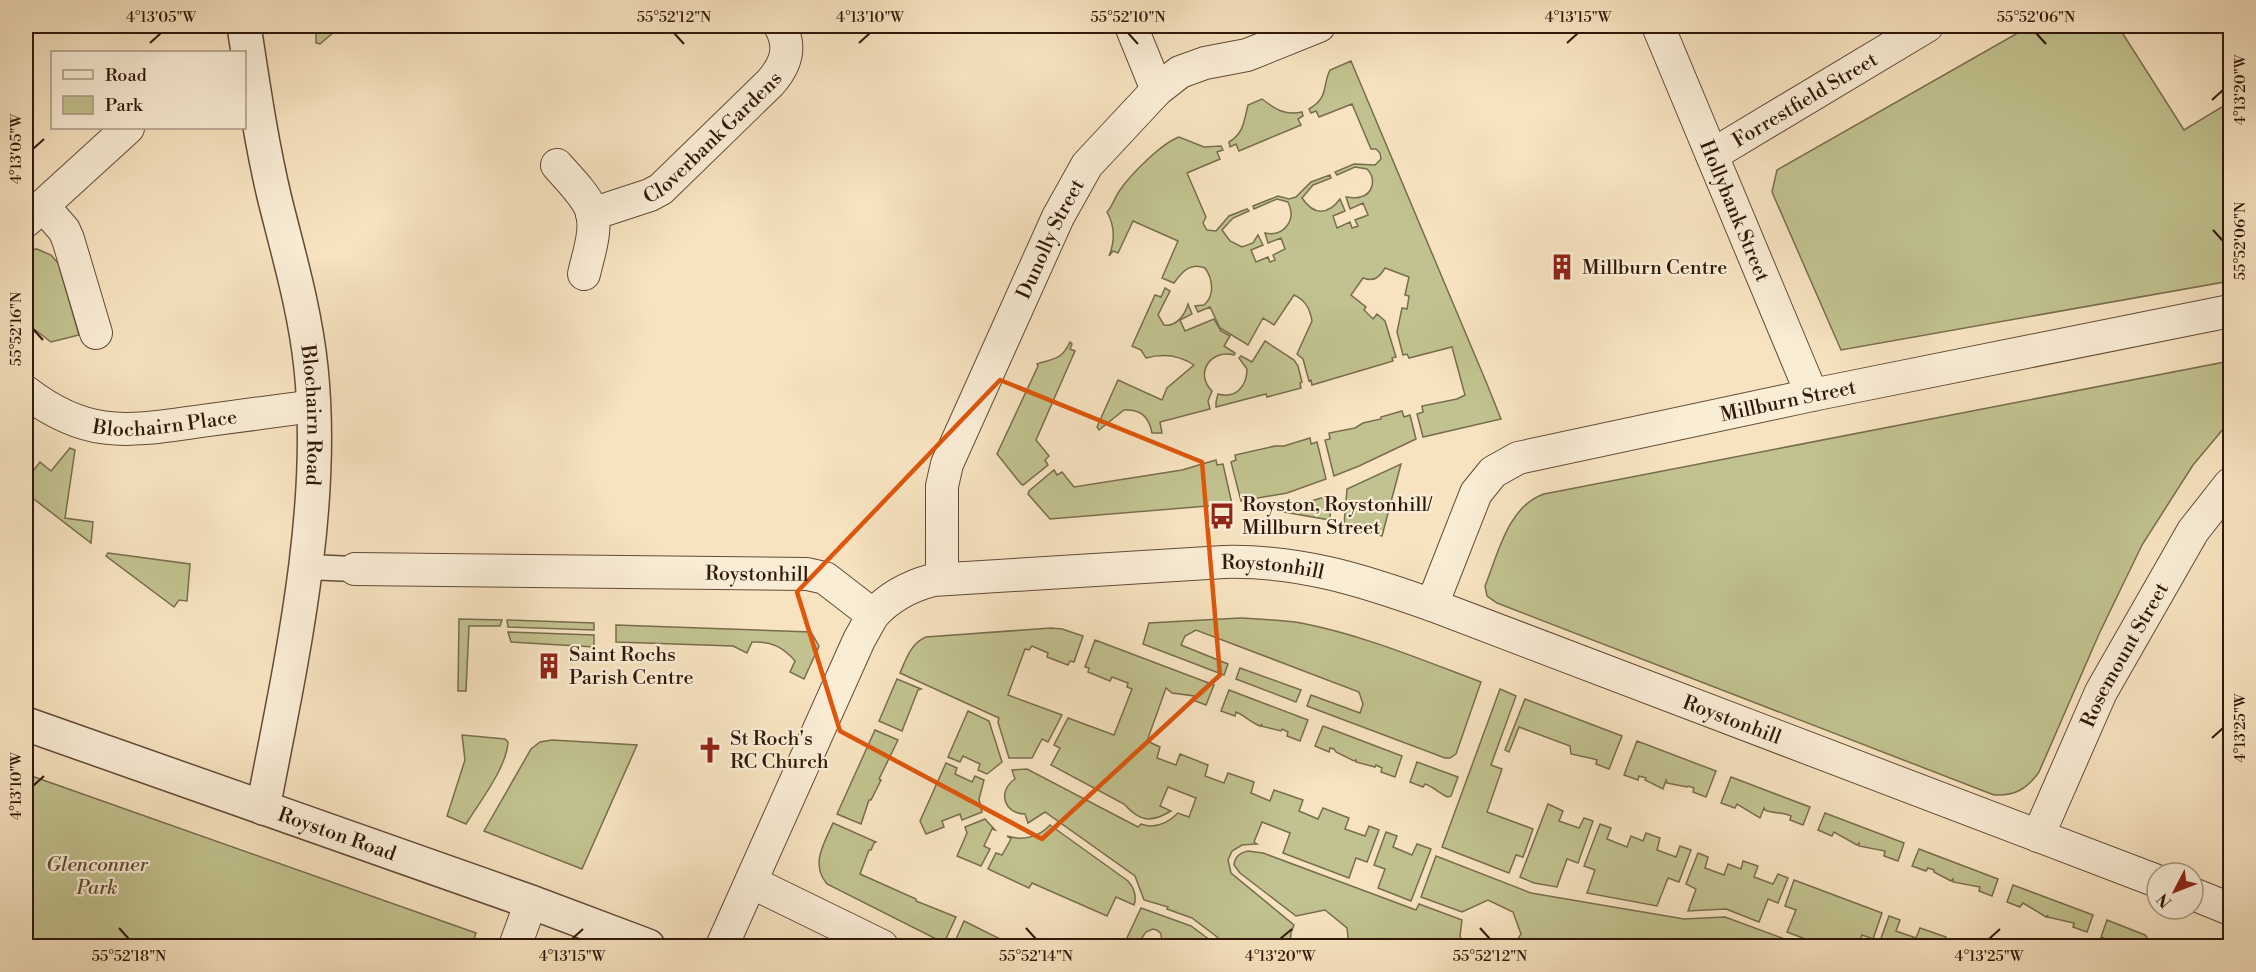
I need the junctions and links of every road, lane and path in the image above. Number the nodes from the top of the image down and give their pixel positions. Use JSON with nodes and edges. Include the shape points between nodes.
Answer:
{"nodes":[{"id":1,"x":244,"y":26,"type":"edge"},
{"id":2,"x":780,"y":26,"type":"edge"},
{"id":3,"x":1131,"y":26,"type":"edge"},
{"id":4,"x":1319,"y":26,"type":"edge"},
{"id":5,"x":1658,"y":26,"type":"edge"},
{"id":6,"x":1927,"y":26,"type":"edge"},
{"id":7,"x":1157,"y":90,"type":"junction"},
{"id":8,"x":127,"y":129,"type":"edge"},
{"id":9,"x":1712,"y":155,"type":"junction"},
{"id":10,"x":557,"y":165,"type":"dead end"},
{"id":11,"x":34,"y":214,"type":"edge"},
{"id":12,"x":592,"y":214,"type":"junction"},
{"id":13,"x":584,"y":274,"type":"dead end"},
{"id":14,"x":2230,"y":311,"type":"edge"},
{"id":15,"x":96,"y":333,"type":"dead end"},
{"id":16,"x":26,"y":392,"type":"edge"},
{"id":17,"x":1812,"y":395,"type":"junction"},
{"id":18,"x":314,"y":406,"type":"junction"},
{"id":19,"x":2230,"y":484,"type":"edge"},
{"id":20,"x":306,"y":567,"type":"junction"},
{"id":21,"x":355,"y":568,"type":"joint"},
{"id":22,"x":942,"y":579,"type":"junction"},
{"id":23,"x":1432,"y":605,"type":"junction"},
{"id":24,"x":873,"y":615,"type":"junction"},
{"id":25,"x":26,"y":724,"type":"edge"},
{"id":26,"x":263,"y":808,"type":"junction"},
{"id":27,"x":2038,"y":836,"type":"junction"},
{"id":28,"x":2145,"y":876,"type":"edge"},
{"id":29,"x":751,"y":882,"type":"junction"},
{"id":30,"x":2205,"y":899,"type":"edge"},
{"id":31,"x":531,"y":902,"type":"junction"},
{"id":32,"x":2230,"y":909,"type":"edge"},
{"id":33,"x":515,"y":946,"type":"edge"},
{"id":34,"x":648,"y":946,"type":"edge"},
{"id":35,"x":722,"y":946,"type":"edge"},
{"id":36,"x":882,"y":946,"type":"edge"}],
"edges":[{"from":1,"to":18,"type":"street","name":"Blochairn Road","via":[[266,159],[306,327]]},
{"from":2,"to":12,"type":"street","name":"Cloverbank Gardens","via":[[787,54],[770,83],[661,189]]},
{"from":3,"to":7,"type":"street"},
{"from":4,"to":7,"type":"street","name":"Dunolly Street","via":[[1247,55],[1193,66]]},
{"from":5,"to":9,"type":"street","name":"Hollybank Street"},
{"from":6,"to":9,"type":"street","name":"Forrestfield Street"},
{"from":7,"to":22,"type":"street","name":"Dunolly Street","via":[[1087,165],[1067,198],[947,464],[942,486]]},
{"from":8,"to":11,"type":"street"},
{"from":9,"to":17,"type":"street","name":"Hollybank Street"},
{"from":10,"to":12,"type":"street","via":[[584,197]]},
{"from":11,"to":15,"type":"street","via":[[64,230]]},
{"from":12,"to":13,"type":"street"},
{"from":14,"to":17,"type":"street","name":"Millburn Street"},
{"from":16,"to":18,"type":"street","name":"Blochairn Place","via":[[74,422],[114,430],[155,429]]},
{"from":17,"to":23,"type":"street","name":"Millburn Street","via":[[1529,455],[1504,464],[1484,482],[1470,503]]},
{"from":18,"to":20,"type":"street","name":"Blochairn Road"},
{"from":19,"to":27,"type":"street","name":"Rosemount Street","via":[[2193,531],[2101,693]]},
{"from":20,"to":21,"type":"street"},
{"from":20,"to":26,"type":"street","name":"Blochairn Road"},
{"from":21,"to":24,"type":"street","name":"Roystonhill","via":[[807,574],[825,578]]},
{"from":22,"to":23,"type":"street","name":"Roystonhill","via":[[1246,561],[1325,571]]},
{"from":22,"to":24,"type":"street","name":"Roystonhill","via":[[923,582],[902,592]]},
{"from":23,"to":27,"type":"street","name":"Roystonhill"},
{"from":24,"to":29,"type":"street"},
{"from":25,"to":26,"type":"street","name":"Royston Road"},
{"from":26,"to":31,"type":"street","name":"Royston Road"},
{"from":27,"to":28,"type":"street","name":"Roystonhill"},
{"from":29,"to":35,"type":"street"},
{"from":29,"to":36,"type":"street"},
{"from":30,"to":32,"type":"street"},
{"from":31,"to":33,"type":"street"},
{"from":31,"to":34,"type":"street","name":"Royston Road"}]}
